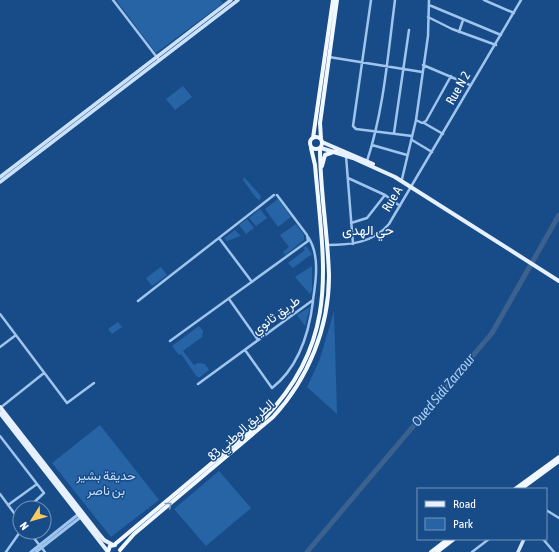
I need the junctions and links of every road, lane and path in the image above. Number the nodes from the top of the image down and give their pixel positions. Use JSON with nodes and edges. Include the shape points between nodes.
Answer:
{"nodes":[{"id":1,"x":112,"y":0,"type":"edge"},
{"id":2,"x":231,"y":0,"type":"edge"},
{"id":3,"x":238,"y":0,"type":"edge"},
{"id":4,"x":332,"y":0,"type":"edge"},
{"id":5,"x":337,"y":0,"type":"edge"},
{"id":6,"x":371,"y":0,"type":"edge"},
{"id":7,"x":395,"y":0,"type":"edge"},
{"id":8,"x":430,"y":0,"type":"edge"},
{"id":9,"x":484,"y":0,"type":"edge"},
{"id":10,"x":522,"y":0,"type":"edge"},
{"id":11,"x":429,"y":5,"type":"junction"},
{"id":12,"x":514,"y":13,"type":"junction"},
{"id":13,"x":428,"y":17,"type":"junction"},
{"id":14,"x":463,"y":20,"type":"junction"},
{"id":15,"x":409,"y":30,"type":"dead end"},
{"id":16,"x":460,"y":32,"type":"junction"},
{"id":17,"x":501,"y":35,"type":"junction"},
{"id":18,"x":496,"y":45,"type":"junction"},
{"id":19,"x":329,"y":57,"type":"junction"},
{"id":20,"x":158,"y":59,"type":"junction"},
{"id":21,"x":363,"y":64,"type":"junction"},
{"id":22,"x":423,"y":65,"type":"junction"},
{"id":23,"x":386,"y":67,"type":"junction"},
{"id":24,"x":404,"y":70,"type":"junction"},
{"id":25,"x":422,"y":72,"type":"junction"},
{"id":26,"x":451,"y":76,"type":"junction"},
{"id":27,"x":470,"y":85,"type":"junction"},
{"id":28,"x":416,"y":120,"type":"junction"},
{"id":29,"x":424,"y":123,"type":"junction"},
{"id":30,"x":375,"y":131,"type":"junction"},
{"id":31,"x":394,"y":133,"type":"junction"},
{"id":32,"x":443,"y":134,"type":"junction"},
{"id":33,"x":313,"y":138,"type":"junction"},
{"id":34,"x":412,"y":138,"type":"junction"},
{"id":35,"x":321,"y":141,"type":"junction"},
{"id":36,"x":372,"y":145,"type":"junction"},
{"id":37,"x":311,"y":148,"type":"junction"},
{"id":38,"x":320,"y":148,"type":"junction"},
{"id":39,"x":336,"y":152,"type":"junction"},
{"id":40,"x":432,"y":152,"type":"junction"},
{"id":41,"x":346,"y":155,"type":"junction"},
{"id":42,"x":407,"y":155,"type":"junction"},
{"id":43,"x":367,"y":161,"type":"junction"},
{"id":44,"x":321,"y":168,"type":"junction"},
{"id":45,"x":0,"y":177,"type":"edge"},
{"id":46,"x":348,"y":178,"type":"junction"},
{"id":47,"x":402,"y":179,"type":"junction"},
{"id":48,"x":0,"y":182,"type":"edge"},
{"id":49,"x":412,"y":186,"type":"junction"},
{"id":50,"x":386,"y":195,"type":"junction"},
{"id":51,"x":400,"y":206,"type":"junction"},
{"id":52,"x":351,"y":223,"type":"junction"},
{"id":53,"x":308,"y":237,"type":"junction"},
{"id":54,"x":219,"y":238,"type":"junction"},
{"id":55,"x":353,"y":244,"type":"junction"},
{"id":56,"x":326,"y":245,"type":"junction"},
{"id":57,"x":559,"y":281,"type":"edge"},
{"id":58,"x":252,"y":282,"type":"junction"},
{"id":59,"x":229,"y":299,"type":"junction"},
{"id":60,"x":313,"y":300,"type":"junction"},
{"id":61,"x":138,"y":301,"type":"dead end"},
{"id":62,"x":0,"y":314,"type":"edge"},
{"id":63,"x":16,"y":335,"type":"junction"},
{"id":64,"x":258,"y":340,"type":"junction"},
{"id":65,"x":170,"y":342,"type":"dead end"},
{"id":66,"x":0,"y":347,"type":"edge"},
{"id":67,"x":245,"y":350,"type":"junction"},
{"id":68,"x":44,"y":373,"type":"junction"},
{"id":69,"x":94,"y":383,"type":"dead end"},
{"id":70,"x":198,"y":384,"type":"dead end"},
{"id":71,"x":0,"y":408,"type":"edge"},
{"id":72,"x":0,"y":413,"type":"edge"},
{"id":73,"x":0,"y":436,"type":"edge"},
{"id":74,"x":559,"y":457,"type":"edge"},
{"id":75,"x":559,"y":461,"type":"edge"},
{"id":76,"x":36,"y":484,"type":"junction"},
{"id":77,"x":522,"y":488,"type":"edge"},
{"id":78,"x":0,"y":494,"type":"edge"},
{"id":79,"x":36,"y":500,"type":"edge"},
{"id":80,"x":8,"y":505,"type":"junction"},
{"id":81,"x":12,"y":510,"type":"edge"},
{"id":82,"x":547,"y":511,"type":"edge"},
{"id":83,"x":81,"y":514,"type":"junction"},
{"id":84,"x":559,"y":518,"type":"edge"},
{"id":85,"x":143,"y":527,"type":"junction"},
{"id":86,"x":147,"y":531,"type":"dead end"},
{"id":87,"x":14,"y":540,"type":"edge"},
{"id":88,"x":35,"y":540,"type":"edge"},
{"id":89,"x":447,"y":540,"type":"edge"},
{"id":90,"x":453,"y":540,"type":"edge"},
{"id":91,"x":488,"y":540,"type":"edge"},
{"id":92,"x":524,"y":540,"type":"edge"},
{"id":93,"x":544,"y":540,"type":"edge"},
{"id":94,"x":113,"y":545,"type":"junction"},
{"id":95,"x":40,"y":546,"type":"junction"},
{"id":96,"x":120,"y":551,"type":"edge"},
{"id":97,"x":6,"y":552,"type":"edge"},
{"id":98,"x":31,"y":552,"type":"edge"},
{"id":99,"x":36,"y":552,"type":"edge"},
{"id":100,"x":45,"y":552,"type":"edge"},
{"id":101,"x":108,"y":552,"type":"edge"},
{"id":102,"x":431,"y":552,"type":"edge"},
{"id":103,"x":437,"y":552,"type":"edge"},
{"id":104,"x":472,"y":552,"type":"edge"},
{"id":105,"x":518,"y":552,"type":"edge"},
{"id":106,"x":554,"y":552,"type":"edge"}],
"edges":[{"from":1,"to":20,"type":"street"},
{"from":2,"to":20,"type":"main road"},
{"from":3,"to":20,"type":"main road"},
{"from":4,"to":33,"type":"highway"},
{"from":5,"to":19,"type":"highway"},
{"from":6,"to":21,"type":"street"},
{"from":7,"to":23,"type":"street"},
{"from":8,"to":11,"type":"street"},
{"from":9,"to":12,"type":"street"},
{"from":10,"to":12,"type":"street","name":"Rue N 2"},
{"from":11,"to":13,"type":"street"},
{"from":11,"to":14,"type":"street"},
{"from":12,"to":17,"type":"street","name":"Rue N 2"},
{"from":13,"to":16,"type":"street"},
{"from":13,"to":22,"type":"street"},
{"from":14,"to":16,"type":"street"},
{"from":14,"to":17,"type":"street"},
{"from":15,"to":24,"type":"street"},
{"from":16,"to":18,"type":"street"},
{"from":17,"to":18,"type":"street","name":"Rue N 2"},
{"from":18,"to":27,"type":"street","name":"Rue N 2"},
{"from":19,"to":21,"type":"street"},
{"from":19,"to":35,"type":"highway","via":[[320,126]]},
{"from":20,"to":45,"type":"main road"},
{"from":20,"to":48,"type":"main road"},
{"from":21,"to":23,"type":"street"},
{"from":21,"to":30,"type":"street","via":[[353,126]]},
{"from":22,"to":25,"type":"street"},
{"from":22,"to":26,"type":"street"},
{"from":23,"to":24,"type":"street"},
{"from":23,"to":30,"type":"street"},
{"from":24,"to":25,"type":"street"},
{"from":24,"to":31,"type":"street"},
{"from":25,"to":28,"type":"street"},
{"from":26,"to":27,"type":"street"},
{"from":26,"to":29,"type":"street"},
{"from":27,"to":32,"type":"street","name":"Rue N 2"},
{"from":28,"to":29,"type":"street"},
{"from":28,"to":34,"type":"street"},
{"from":29,"to":32,"type":"street"},
{"from":30,"to":31,"type":"street"},
{"from":30,"to":36,"type":"street"},
{"from":31,"to":34,"type":"street"},
{"from":32,"to":40,"type":"street","name":"Rue N 2"},
{"from":33,"to":35,"type":"highway","via":[[317,137]]},
{"from":33,"to":37,"type":"highway","via":[[310,142]]},
{"from":34,"to":40,"type":"street"},
{"from":34,"to":42,"type":"street"},
{"from":35,"to":38,"type":"highway"},
{"from":35,"to":43,"type":"main road"},
{"from":36,"to":42,"type":"street"},
{"from":36,"to":43,"type":"street"},
{"from":37,"to":38,"type":"highway"},
{"from":37,"to":94,"type":"highway","name":"الطريق الوطني 83","via":[[315,165],[324,283],[321,312],[304,365],[281,401],[262,421]]},
{"from":38,"to":39,"type":"main road"},
{"from":38,"to":44,"type":"highway","name":"الطريق الوطني 83"},
{"from":39,"to":41,"type":"main road"},
{"from":39,"to":44,"type":"highway","via":[[325,155]]},
{"from":40,"to":49,"type":"street","name":"Rue N 2"},
{"from":41,"to":46,"type":"street"},
{"from":41,"to":49,"type":"main road"},
{"from":42,"to":47,"type":"street"},
{"from":43,"to":47,"type":"main road"},
{"from":44,"to":56,"type":"highway","name":"الطريق الوطني 83"},
{"from":46,"to":50,"type":"street"},
{"from":46,"to":52,"type":"street"},
{"from":47,"to":49,"type":"main road"},
{"from":49,"to":51,"type":"street","name":"Rue A"},
{"from":49,"to":57,"type":"main road"},
{"from":50,"to":51,"type":"street"},
{"from":50,"to":52,"type":"street","via":[[367,218]]},
{"from":51,"to":55,"type":"street","name":"Rue A","via":[[379,234]]},
{"from":52,"to":55,"type":"street"},
{"from":53,"to":54,"type":"street","name":"طريق ثانوي","via":[[275,195]]},
{"from":53,"to":58,"type":"street","via":[[305,244]]},
{"from":53,"to":60,"type":"street","name":"طريق ثانوي","via":[[314,251]]},
{"from":54,"to":58,"type":"street"},
{"from":54,"to":61,"type":"street"},
{"from":55,"to":56,"type":"street","name":"Rue A"},
{"from":85,"to":56,"type":"highway","name":"الطريق الوطني 83","one_way":true,"via":[[268,421],[289,399],[313,356],[324,318],[328,292]]},
{"from":58,"to":59,"type":"street"},
{"from":59,"to":64,"type":"street"},
{"from":59,"to":65,"type":"street"},
{"from":60,"to":64,"type":"street","name":"طريق ثانوي"},
{"from":60,"to":67,"type":"street","via":[[306,335],[296,361],[283,379],[272,388]]},
{"from":62,"to":63,"type":"street"},
{"from":63,"to":66,"type":"street"},
{"from":63,"to":68,"type":"street"},
{"from":64,"to":67,"type":"street","name":"طريق ثانوي"},
{"from":67,"to":70,"type":"street","name":"طريق ثانوي"},
{"from":68,"to":69,"type":"street","via":[[67,403]]},
{"from":68,"to":71,"type":"street"},
{"from":71,"to":83,"type":"main road"},
{"from":72,"to":83,"type":"main road"},
{"from":73,"to":76,"type":"street"},
{"from":74,"to":77,"type":"highway"},
{"from":75,"to":77,"type":"highway"},
{"from":76,"to":79,"type":"street","via":[[44,494]]},
{"from":76,"to":80,"type":"street"},
{"from":78,"to":80,"type":"street"},
{"from":80,"to":81,"type":"street"},
{"from":82,"to":84,"type":"street"},
{"from":83,"to":94,"type":"main road","via":[[104,540]]},
{"from":83,"to":95,"type":"street"},
{"from":83,"to":101,"type":"main road"},
{"from":85,"to":86,"type":"highway"},
{"from":85,"to":96,"type":"highway","name":"الطريق الوطني 83"},
{"from":87,"to":97,"type":"street"},
{"from":88,"to":95,"type":"street"},
{"from":89,"to":102,"type":"highway"},
{"from":90,"to":103,"type":"highway"},
{"from":91,"to":104,"type":"street"},
{"from":92,"to":105,"type":"main road"},
{"from":93,"to":106,"type":"street"},
{"from":94,"to":96,"type":"highway","via":[[117,545]]},
{"from":94,"to":101,"type":"highway","name":"الطريق الوطني 83"},
{"from":95,"to":98,"type":"street"},
{"from":95,"to":99,"type":"street"},
{"from":95,"to":100,"type":"street"}]}
